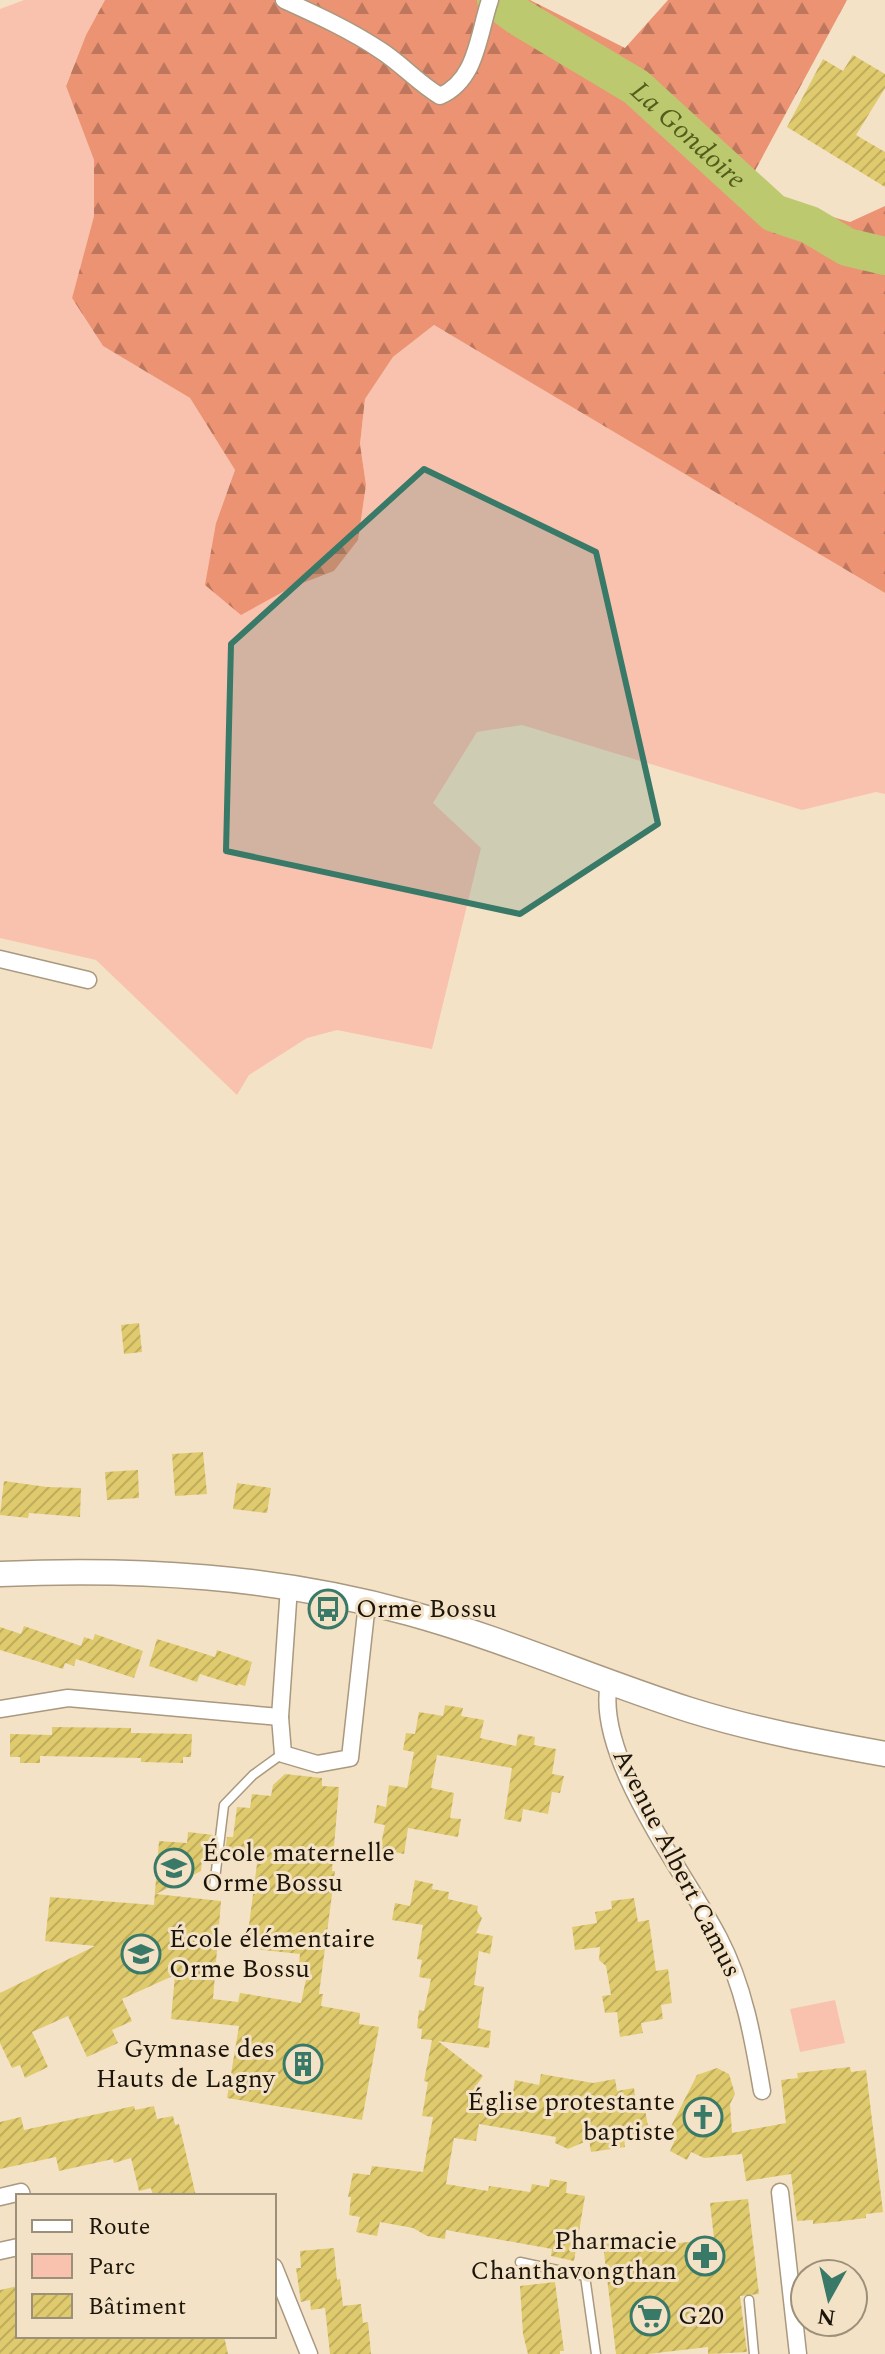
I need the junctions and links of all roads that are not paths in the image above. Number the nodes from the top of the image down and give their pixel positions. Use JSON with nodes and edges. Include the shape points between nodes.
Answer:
{"nodes":[{"id":1,"x":284,"y":0,"type":"edge"},
{"id":2,"x":490,"y":0,"type":"edge"},
{"id":3,"x":0,"y":959,"type":"edge"},
{"id":4,"x":88,"y":980,"type":"dead end"},
{"id":5,"x":0,"y":1574,"type":"edge"},
{"id":6,"x":299,"y":1589,"type":"junction"},
{"id":7,"x":367,"y":1603,"type":"junction"},
{"id":8,"x":609,"y":1683,"type":"junction"},
{"id":9,"x":0,"y":1709,"type":"edge"},
{"id":10,"x":280,"y":1717,"type":"junction"},
{"id":11,"x":283,"y":1754,"type":"junction"},
{"id":12,"x":885,"y":1754,"type":"edge"},
{"id":13,"x":214,"y":1887,"type":"dead end"},
{"id":14,"x":762,"y":2091,"type":"dead end"},
{"id":15,"x":780,"y":2192,"type":"dead end"},
{"id":16,"x":22,"y":2194,"type":"edge"},
{"id":17,"x":0,"y":2197,"type":"edge"},
{"id":18,"x":520,"y":2262,"type":"dead end"},
{"id":19,"x":276,"y":2272,"type":"edge"},
{"id":20,"x":749,"y":2300,"type":"dead end"},
{"id":21,"x":309,"y":2354,"type":"edge"},
{"id":22,"x":596,"y":2354,"type":"edge"},
{"id":23,"x":754,"y":2354,"type":"edge"},
{"id":24,"x":798,"y":2354,"type":"edge"}],
"edges":[{"from":1,"to":2,"type":"street","via":[[380,50],[440,96],[456,89],[468,74]]},
{"from":3,"to":4,"type":"street"},
{"from":5,"to":6,"type":"main road","via":[[221,1577]]},
{"from":6,"to":7,"type":"main road"},
{"from":6,"to":10,"type":"street"},
{"from":7,"to":8,"type":"main road","via":[[444,1624]]},
{"from":7,"to":11,"type":"street","via":[[350,1758],[317,1764]]},
{"from":8,"to":12,"type":"main road","via":[[779,1734]]},
{"from":8,"to":14,"type":"street","name":"Avenue Albert Camus","via":[[607,1716],[624,1768],[720,1939],[743,1993]]},
{"from":9,"to":10,"type":"street","via":[[68,1698]]},
{"from":10,"to":11,"type":"street"},
{"from":11,"to":13,"type":"lane","via":[[224,1805]]},
{"from":15,"to":24,"type":"street"},
{"from":16,"to":17,"type":"street"},
{"from":18,"to":22,"type":"lane","via":[[585,2276]]},
{"from":19,"to":21,"type":"street"},
{"from":20,"to":23,"type":"lane"}]}
